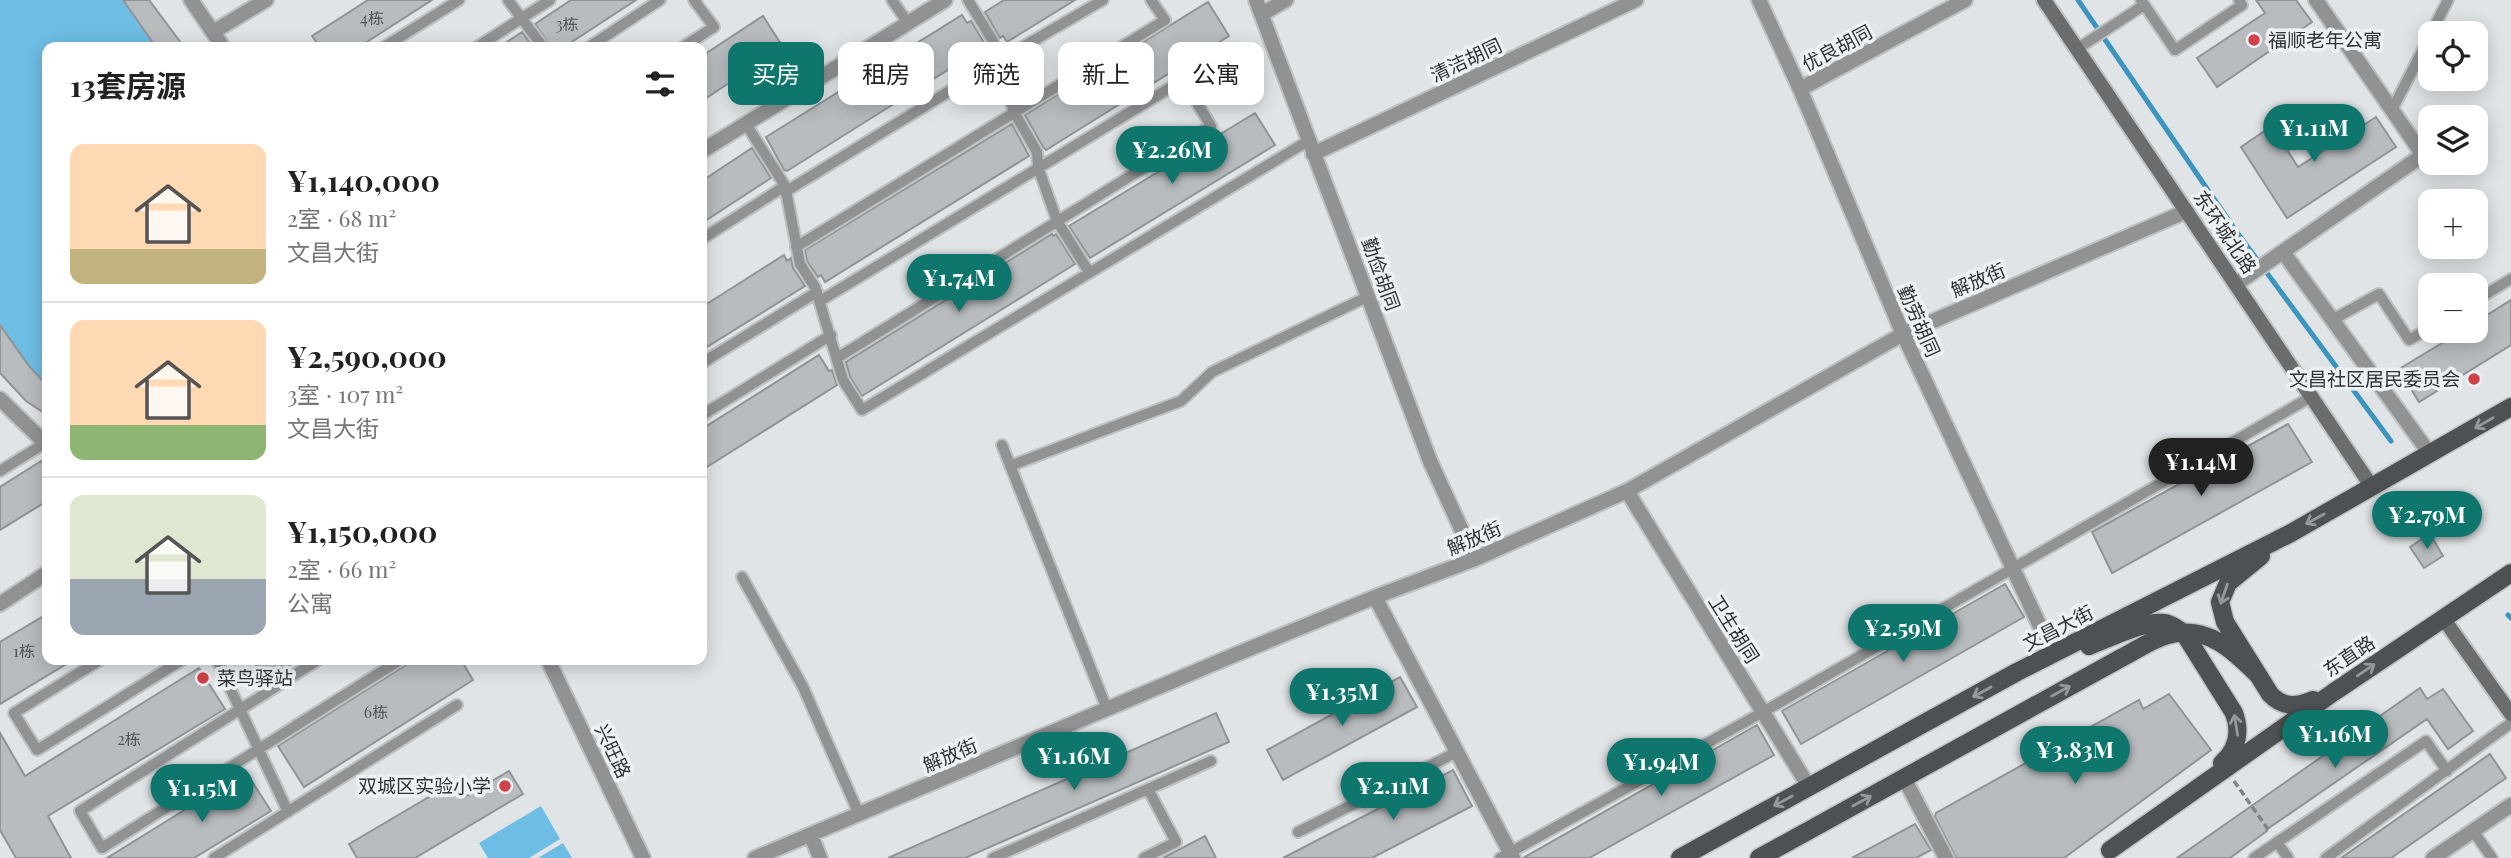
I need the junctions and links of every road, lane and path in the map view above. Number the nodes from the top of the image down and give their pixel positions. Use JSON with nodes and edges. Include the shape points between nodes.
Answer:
{"nodes":[{"id":1,"x":191,"y":0,"type":"edge"},
{"id":2,"x":265,"y":0,"type":"edge"},
{"id":3,"x":459,"y":0,"type":"edge"},
{"id":4,"x":508,"y":0,"type":"edge"},
{"id":5,"x":550,"y":0,"type":"edge"},
{"id":6,"x":660,"y":0,"type":"edge"},
{"id":7,"x":694,"y":0,"type":"edge"},
{"id":8,"x":892,"y":0,"type":"edge"},
{"id":9,"x":945,"y":0,"type":"edge"},
{"id":10,"x":968,"y":0,"type":"edge"},
{"id":11,"x":1103,"y":0,"type":"edge"},
{"id":12,"x":1151,"y":0,"type":"edge"},
{"id":13,"x":1286,"y":0,"type":"edge"},
{"id":14,"x":1636,"y":0,"type":"edge"},
{"id":15,"x":1759,"y":0,"type":"edge"},
{"id":16,"x":1965,"y":0,"type":"edge"},
{"id":17,"x":2044,"y":0,"type":"edge"},
{"id":18,"x":2239,"y":0,"type":"edge"},
{"id":19,"x":2316,"y":0,"type":"edge"},
{"id":20,"x":2448,"y":0,"type":"edge"},
{"id":21,"x":2142,"y":2,"type":"edge"},
{"id":22,"x":1259,"y":7,"type":"edge"},
{"id":23,"x":522,"y":18,"type":"junction"},
{"id":24,"x":2438,"y":21,"type":"edge"},
{"id":25,"x":908,"y":23,"type":"junction"},
{"id":26,"x":212,"y":32,"type":"junction"},
{"id":27,"x":219,"y":42,"type":"edge"},
{"id":28,"x":392,"y":42,"type":"edge"},
{"id":29,"x":485,"y":42,"type":"edge"},
{"id":30,"x":539,"y":42,"type":"edge"},
{"id":31,"x":597,"y":42,"type":"edge"},
{"id":32,"x":691,"y":42,"type":"edge"},
{"id":33,"x":993,"y":42,"type":"edge"},
{"id":34,"x":1031,"y":42,"type":"edge"},
{"id":35,"x":2077,"y":49,"type":"junction"},
{"id":36,"x":2418,"y":59,"type":"edge"},
{"id":37,"x":1800,"y":89,"type":"junction"},
{"id":38,"x":948,"y":91,"type":"edge"},
{"id":39,"x":1012,"y":105,"type":"edge"},
{"id":40,"x":2392,"y":110,"type":"junction"},
{"id":41,"x":1014,"y":111,"type":"junction"},
{"id":42,"x":746,"y":124,"type":"junction"},
{"id":43,"x":707,"y":148,"type":"edge"},
{"id":44,"x":1310,"y":148,"type":"junction"},
{"id":45,"x":1038,"y":167,"type":"junction"},
{"id":46,"x":785,"y":189,"type":"junction"},
{"id":47,"x":2187,"y":211,"type":"junction"},
{"id":48,"x":1057,"y":221,"type":"junction"},
{"id":49,"x":707,"y":236,"type":"edge"},
{"id":50,"x":796,"y":247,"type":"junction"},
{"id":51,"x":2283,"y":252,"type":"junction"},
{"id":52,"x":1089,"y":272,"type":"junction"},
{"id":53,"x":2511,"y":279,"type":"edge"},
{"id":54,"x":2236,"y":284,"type":"junction"},
{"id":55,"x":2488,"y":293,"type":"edge"},
{"id":56,"x":1369,"y":296,"type":"junction"},
{"id":57,"x":818,"y":297,"type":"junction"},
{"id":58,"x":2332,"y":320,"type":"junction"},
{"id":59,"x":1903,"y":334,"type":"junction"},
{"id":60,"x":831,"y":335,"type":"junction"},
{"id":61,"x":2418,"y":335,"type":"edge"},
{"id":62,"x":836,"y":358,"type":"junction"},
{"id":63,"x":707,"y":360,"type":"edge"},
{"id":64,"x":2311,"y":397,"type":"junction"},
{"id":65,"x":0,"y":399,"type":"edge"},
{"id":66,"x":2511,"y":407,"type":"edge"},
{"id":67,"x":707,"y":410,"type":"edge"},
{"id":68,"x":42,"y":440,"type":"edge"},
{"id":69,"x":1002,"y":445,"type":"dead end"},
{"id":70,"x":42,"y":446,"type":"edge"},
{"id":71,"x":2428,"y":455,"type":"junction"},
{"id":72,"x":1010,"y":466,"type":"junction"},
{"id":73,"x":0,"y":471,"type":"edge"},
{"id":74,"x":2372,"y":487,"type":"junction"},
{"id":75,"x":1626,"y":491,"type":"junction"},
{"id":76,"x":2291,"y":533,"type":"junction"},
{"id":77,"x":1475,"y":559,"type":"junction"},
{"id":78,"x":2013,"y":569,"type":"junction"},
{"id":79,"x":42,"y":576,"type":"edge"},
{"id":80,"x":2507,"y":576,"type":"edge"},
{"id":81,"x":742,"y":577,"type":"dead end"},
{"id":82,"x":1375,"y":597,"type":"junction"},
{"id":83,"x":0,"y":604,"type":"edge"},
{"id":84,"x":2443,"y":618,"type":"junction"},
{"id":85,"x":2184,"y":633,"type":"junction"},
{"id":86,"x":2053,"y":654,"type":"junction"},
{"id":87,"x":92,"y":665,"type":"edge"},
{"id":88,"x":174,"y":665,"type":"edge"},
{"id":89,"x":219,"y":665,"type":"edge"},
{"id":90,"x":310,"y":665,"type":"edge"},
{"id":91,"x":392,"y":665,"type":"edge"},
{"id":92,"x":550,"y":665,"type":"edge"},
{"id":93,"x":2017,"y":672,"type":"junction"},
{"id":94,"x":2259,"y":676,"type":"junction"},
{"id":95,"x":2334,"y":692,"type":"junction"},
{"id":96,"x":457,"y":705,"type":"dead end"},
{"id":97,"x":240,"y":709,"type":"junction"},
{"id":98,"x":1107,"y":709,"type":"junction"},
{"id":99,"x":1763,"y":712,"type":"junction"},
{"id":100,"x":2511,"y":714,"type":"edge"},
{"id":101,"x":2511,"y":723,"type":"edge"},
{"id":102,"x":258,"y":748,"type":"junction"},
{"id":103,"x":1457,"y":752,"type":"junction"},
{"id":104,"x":1211,"y":761,"type":"dead end"},
{"id":105,"x":2225,"y":768,"type":"junction"},
{"id":106,"x":2447,"y":771,"type":"junction"},
{"id":107,"x":1904,"y":778,"type":"junction"},
{"id":108,"x":1809,"y":787,"type":"junction"},
{"id":109,"x":1148,"y":789,"type":"junction"},
{"id":110,"x":2185,"y":796,"type":"junction"},
{"id":111,"x":2511,"y":804,"type":"edge"},
{"id":112,"x":288,"y":812,"type":"junction"},
{"id":113,"x":859,"y":814,"type":"junction"},
{"id":114,"x":2473,"y":831,"type":"junction"},
{"id":115,"x":1298,"y":832,"type":"dead end"},
{"id":116,"x":811,"y":835,"type":"junction"},
{"id":117,"x":2277,"y":842,"type":"junction"},
{"id":118,"x":1017,"y":853,"type":"edge"},
{"id":119,"x":2105,"y":854,"type":"edge"},
{"id":120,"x":1508,"y":856,"type":"edge"},
{"id":121,"x":214,"y":858,"type":"edge"},
{"id":122,"x":643,"y":858,"type":"edge"},
{"id":123,"x":755,"y":858,"type":"edge"},
{"id":124,"x":820,"y":858,"type":"edge"},
{"id":125,"x":993,"y":858,"type":"edge"},
{"id":126,"x":1144,"y":858,"type":"edge"},
{"id":127,"x":1681,"y":858,"type":"edge"},
{"id":128,"x":1759,"y":858,"type":"edge"},
{"id":129,"x":1946,"y":858,"type":"edge"},
{"id":130,"x":2254,"y":858,"type":"edge"},
{"id":131,"x":2288,"y":858,"type":"edge"},
{"id":132,"x":2326,"y":858,"type":"edge"},
{"id":133,"x":2433,"y":858,"type":"edge"},
{"id":134,"x":2492,"y":858,"type":"edge"}],
"edges":[{"from":1,"to":26,"type":"street"},
{"from":2,"to":26,"type":"street"},
{"from":3,"to":28,"type":"lane"},
{"from":4,"to":23,"type":"lane"},
{"from":5,"to":23,"type":"lane"},
{"from":6,"to":31,"type":"lane"},
{"from":7,"to":32,"type":"lane","via":[[714,27]]},
{"from":8,"to":25,"type":"lane"},
{"from":9,"to":25,"type":"street"},
{"from":10,"to":33,"type":"lane"},
{"from":11,"to":34,"type":"lane"},
{"from":12,"to":41,"type":"lane","via":[[1165,20]]},
{"from":13,"to":22,"type":"street"},
{"from":14,"to":44,"type":"street","name":"清洁胡同"},
{"from":15,"to":37,"type":"street","name":"勤劳胡同"},
{"from":16,"to":37,"type":"street","name":"优良胡同"},
{"from":17,"to":35,"type":"main road","name":"东环城北路"},
{"from":18,"to":21,"type":"lane","via":[[2242,5],[2175,50]]},
{"from":19,"to":40,"type":"street"},
{"from":20,"to":24,"type":"lane"},
{"from":21,"to":35,"type":"lane"},
{"from":22,"to":44,"type":"street","name":"勤俭胡同"},
{"from":23,"to":29,"type":"lane"},
{"from":23,"to":30,"type":"lane"},
{"from":25,"to":42,"type":"street"},
{"from":26,"to":27,"type":"street"},
{"from":35,"to":47,"type":"main road","name":"东环城北路"},
{"from":36,"to":40,"type":"lane"},
{"from":37,"to":59,"type":"street","name":"勤劳胡同"},
{"from":38,"to":46,"type":"lane"},
{"from":39,"to":41,"type":"lane"},
{"from":40,"to":51,"type":"street","via":[[2423,155]]},
{"from":41,"to":45,"type":"lane","via":[[1037,152]]},
{"from":41,"to":50,"type":"lane"},
{"from":42,"to":43,"type":"street"},
{"from":42,"to":46,"type":"lane"},
{"from":44,"to":52,"type":"lane"},
{"from":44,"to":56,"type":"street","name":"勤俭胡同"},
{"from":45,"to":48,"type":"lane"},
{"from":45,"to":48,"type":"lane","via":[[1183,80],[1211,126]]},
{"from":45,"to":57,"type":"lane"},
{"from":46,"to":49,"type":"lane"},
{"from":46,"to":50,"type":"lane"},
{"from":47,"to":54,"type":"main road","name":"东环城北路"},
{"from":47,"to":59,"type":"street","name":"解放街"},
{"from":48,"to":52,"type":"lane"},
{"from":48,"to":62,"type":"lane"},
{"from":50,"to":57,"type":"lane"},
{"from":51,"to":54,"type":"street"},
{"from":51,"to":58,"type":"street"},
{"from":52,"to":62,"type":"lane","via":[[862,410],[843,380]]},
{"from":53,"to":55,"type":"lane"},
{"from":54,"to":64,"type":"main road","name":"东环城北路"},
{"from":56,"to":72,"type":"lane","via":[[1212,372],[1181,401]]},
{"from":56,"to":77,"type":"street","name":"勤俭胡同","via":[[1430,461]]},
{"from":57,"to":60,"type":"lane"},
{"from":57,"to":63,"type":"lane"},
{"from":58,"to":61,"type":"lane","via":[[2379,294],[2409,340]]},
{"from":58,"to":71,"type":"street"},
{"from":59,"to":75,"type":"street","name":"解放街"},
{"from":59,"to":78,"type":"street","name":"勤劳胡同"},
{"from":60,"to":62,"type":"lane"},
{"from":60,"to":67,"type":"lane"},
{"from":64,"to":74,"type":"main road","name":"东环城北路"},
{"from":64,"to":78,"type":"lane"},
{"from":65,"to":68,"type":"street"},
{"from":66,"to":71,"type":"main road","name":"文昌大街","one_way":true},
{"from":69,"to":72,"type":"lane"},
{"from":70,"to":73,"type":"lane"},
{"from":71,"to":74,"type":"main road","name":"文昌大街"},
{"from":72,"to":98,"type":"lane"},
{"from":74,"to":76,"type":"main road","name":"文昌大街","one_way":true},
{"from":75,"to":77,"type":"street","name":"解放街"},
{"from":75,"to":99,"type":"street","name":"卫生胡同"},
{"from":76,"to":86,"type":"main road","name":"文昌大街"},
{"from":76,"to":94,"type":"main road","one_way":true,"via":[[2228,583],[2220,602],[2225,622]]},
{"from":77,"to":82,"type":"street","name":"解放街"},
{"from":78,"to":86,"type":"street","name":"勤劳胡同"},
{"from":78,"to":99,"type":"lane"},
{"from":79,"to":83,"type":"street"},
{"from":80,"to":84,"type":"main road","name":"东直路"},
{"from":81,"to":113,"type":"lane","via":[[803,687]]},
{"from":82,"to":98,"type":"street","name":"解放街"},
{"from":82,"to":103,"type":"street"},
{"from":95,"to":84,"type":"main road","name":"东直路","one_way":true},
{"from":84,"to":100,"type":"main road"},
{"from":85,"to":93,"type":"main road","via":[[2174,626],[2151,624]]},
{"from":85,"to":94,"type":"main road","via":[[2216,639]]},
{"from":107,"to":85,"type":"main road","one_way":true,"via":[[2123,657],[2169,634]]},
{"from":110,"to":85,"type":"main road","one_way":true,"via":[[2228,758],[2238,724]]},
{"from":86,"to":93,"type":"main road","name":"文昌大街"},
{"from":87,"to":88,"type":"lane","via":[[14,713],[37,750]]},
{"from":89,"to":97,"type":"lane"},
{"from":90,"to":97,"type":"lane"},
{"from":91,"to":102,"type":"lane"},
{"from":92,"to":122,"type":"street","name":"兴旺路"},
{"from":93,"to":108,"type":"main road","name":"文昌大街","one_way":true},
{"from":94,"to":95,"type":"main road","via":[[2270,694],[2285,705],[2303,705]]},
{"from":95,"to":105,"type":"main road","name":"东直路"},
{"from":96,"to":112,"type":"lane"},
{"from":97,"to":102,"type":"lane"},
{"from":97,"to":102,"type":"lane","via":[[79,811],[102,848]]},
{"from":98,"to":113,"type":"street","name":"解放街"},
{"from":99,"to":108,"type":"street","name":"卫生胡同"},
{"from":99,"to":120,"type":"lane"},
{"from":101,"to":106,"type":"lane"},
{"from":102,"to":112,"type":"lane"},
{"from":103,"to":115,"type":"lane"},
{"from":103,"to":120,"type":"street"},
{"from":104,"to":109,"type":"lane"},
{"from":105,"to":110,"type":"main road","name":"东直路"},
{"from":105,"to":117,"type":"path"},
{"from":106,"to":117,"type":"lane","via":[[2426,741]]},
{"from":106,"to":132,"type":"lane"},
{"from":128,"to":107,"type":"main road","one_way":true},
{"from":107,"to":129,"type":"street"},
{"from":108,"to":127,"type":"main road","name":"文昌大街","one_way":true},
{"from":109,"to":118,"type":"lane"},
{"from":109,"to":126,"type":"lane","via":[[1176,842]]},
{"from":110,"to":119,"type":"main road","name":"东直路"},
{"from":111,"to":114,"type":"street"},
{"from":112,"to":121,"type":"lane"},
{"from":113,"to":116,"type":"street","name":"解放街"},
{"from":114,"to":133,"type":"street"},
{"from":114,"to":134,"type":"lane"},
{"from":116,"to":123,"type":"street","name":"解放街"},
{"from":116,"to":124,"type":"street"},
{"from":117,"to":130,"type":"lane"},
{"from":117,"to":131,"type":"lane"},
{"from":118,"to":125,"type":"lane"}]}
